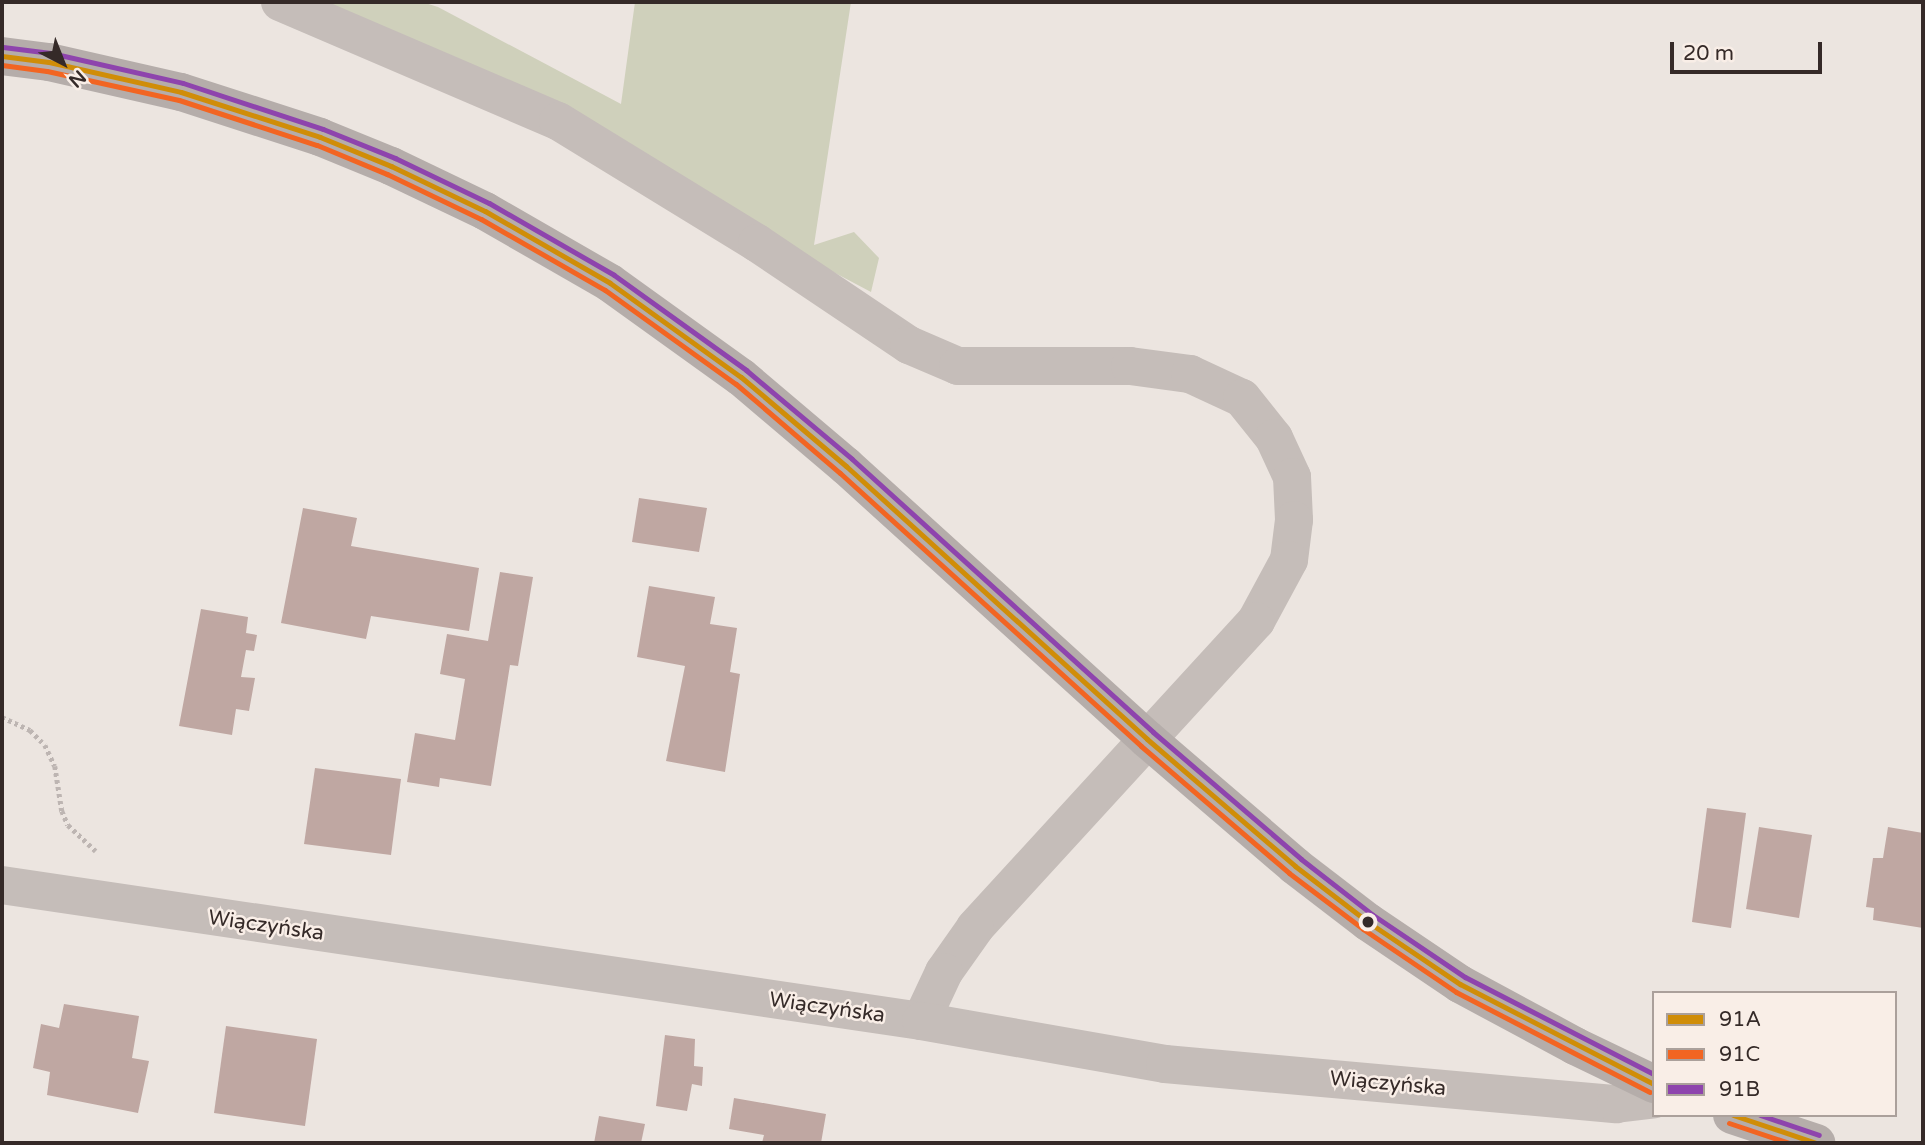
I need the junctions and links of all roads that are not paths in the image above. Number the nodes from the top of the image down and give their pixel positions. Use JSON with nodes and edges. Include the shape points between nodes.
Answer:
{"nodes":[{"id":1,"x":280,"y":2,"type":"edge"},
{"id":2,"x":2,"y":55,"type":"edge"},
{"id":3,"x":1147,"y":739,"type":"junction"},
{"id":4,"x":2,"y":885,"type":"edge"},
{"id":5,"x":921,"y":1021,"type":"junction"},
{"id":6,"x":1652,"y":1083,"type":"edge"},
{"id":7,"x":1652,"y":1099,"type":"edge"},
{"id":8,"x":1738,"y":1117,"type":"edge"},
{"id":9,"x":1816,"y":1143,"type":"edge"}],
"edges":[{"from":1,"to":3,"type":"street","via":[[558,121],[757,243],[909,345],[958,366],[1129,366],[1190,374],[1242,398],[1275,438],[1292,477],[1294,520],[1289,561],[1256,621]]},
{"from":2,"to":3,"type":"street","via":[[139,81],[267,118],[424,181],[565,256],[741,377]]},
{"from":3,"to":5,"type":"street","via":[[975,928],[944,972]]},
{"from":3,"to":6,"type":"street","via":[[1275,850],[1368,922],[1460,984]]},
{"from":4,"to":5,"type":"street","name":"Wiączyńska"},
{"from":5,"to":7,"type":"street","name":"Wiączyńska","via":[[1166,1064],[1616,1104]]},
{"from":8,"to":9,"type":"street"}]}
